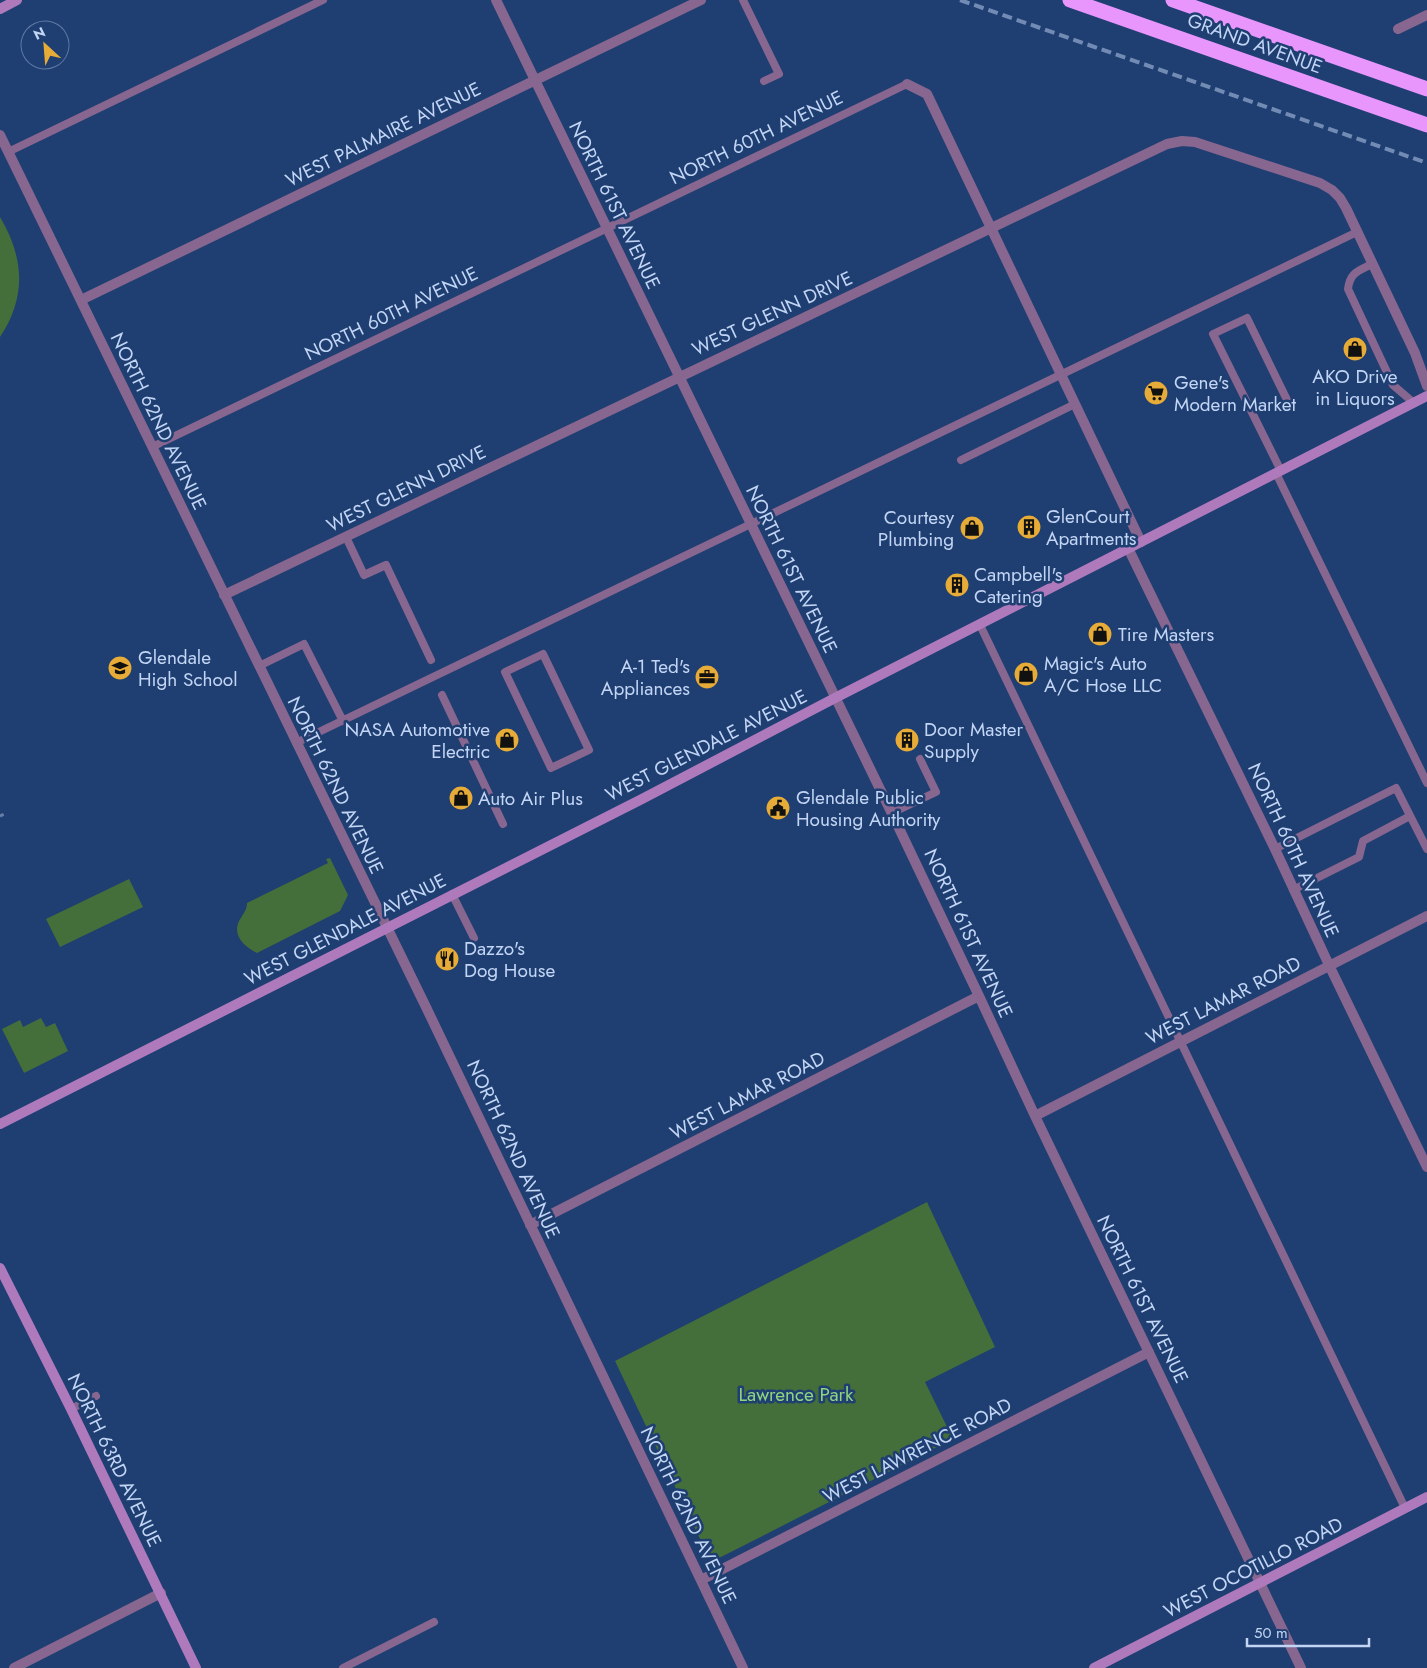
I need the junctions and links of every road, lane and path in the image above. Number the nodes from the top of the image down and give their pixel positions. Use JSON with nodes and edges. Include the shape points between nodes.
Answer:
{"nodes":[{"id":1,"x":17,"y":0,"type":"edge"},
{"id":2,"x":323,"y":0,"type":"edge"},
{"id":3,"x":496,"y":0,"type":"edge"},
{"id":4,"x":701,"y":0,"type":"edge"},
{"id":5,"x":743,"y":0,"type":"edge"},
{"id":6,"x":1070,"y":0,"type":"edge"},
{"id":7,"x":1173,"y":0,"type":"edge"},
{"id":8,"x":0,"y":8,"type":"edge"},
{"id":9,"x":1427,"y":15,"type":"edge"},
{"id":10,"x":1398,"y":29,"type":"dead end"},
{"id":11,"x":535,"y":80,"type":"junction"},
{"id":12,"x":764,"y":81,"type":"dead end"},
{"id":13,"x":907,"y":84,"type":"joint"},
{"id":14,"x":1427,"y":89,"type":"edge"},
{"id":15,"x":1427,"y":125,"type":"edge"},
{"id":16,"x":0,"y":135,"type":"edge"},
{"id":17,"x":8,"y":152,"type":"junction"},
{"id":18,"x":606,"y":228,"type":"junction"},
{"id":19,"x":992,"y":228,"type":"junction"},
{"id":20,"x":1357,"y":232,"type":"junction"},
{"id":21,"x":1372,"y":264,"type":"junction"},
{"id":22,"x":81,"y":300,"type":"junction"},
{"id":23,"x":1061,"y":375,"type":"junction"},
{"id":24,"x":679,"y":376,"type":"junction"},
{"id":25,"x":1427,"y":386,"type":"edge"},
{"id":26,"x":1427,"y":396,"type":"edge"},
{"id":27,"x":1414,"y":403,"type":"junction"},
{"id":28,"x":1075,"y":404,"type":"junction"},
{"id":29,"x":1290,"y":406,"type":"dead end"},
{"id":30,"x":152,"y":447,"type":"junction"},
{"id":31,"x":960,"y":460,"type":"dead end"},
{"id":32,"x":1278,"y":472,"type":"junction"},
{"id":33,"x":750,"y":524,"type":"junction"},
{"id":34,"x":346,"y":537,"type":"junction"},
{"id":35,"x":1141,"y":542,"type":"junction"},
{"id":36,"x":1128,"y":548,"type":"junction"},
{"id":37,"x":224,"y":595,"type":"junction"},
{"id":38,"x":980,"y":624,"type":"junction"},
{"id":39,"x":432,"y":660,"type":"dead end"},
{"id":40,"x":259,"y":666,"type":"junction"},
{"id":41,"x":505,"y":672,"type":"joint"},
{"id":42,"x":442,"y":695,"type":"dead end"},
{"id":43,"x":835,"y":698,"type":"junction"},
{"id":44,"x":343,"y":720,"type":"junction"},
{"id":45,"x":296,"y":743,"type":"junction"},
{"id":46,"x":920,"y":759,"type":"dead end"},
{"id":47,"x":1427,"y":783,"type":"edge"},
{"id":48,"x":7,"y":813,"type":"dead end"},
{"id":49,"x":892,"y":813,"type":"junction"},
{"id":50,"x":0,"y":816,"type":"edge"},
{"id":51,"x":1410,"y":816,"type":"junction"},
{"id":52,"x":503,"y":824,"type":"dead end"},
{"id":53,"x":1275,"y":849,"type":"junction"},
{"id":54,"x":1427,"y":849,"type":"edge"},
{"id":55,"x":1294,"y":890,"type":"junction"},
{"id":56,"x":452,"y":894,"type":"junction"},
{"id":57,"x":1427,"y":916,"type":"edge"},
{"id":58,"x":386,"y":927,"type":"junction"},
{"id":59,"x":474,"y":938,"type":"dead end"},
{"id":60,"x":1329,"y":965,"type":"junction"},
{"id":61,"x":980,"y":996,"type":"junction"},
{"id":62,"x":1181,"y":1041,"type":"junction"},
{"id":63,"x":1035,"y":1116,"type":"junction"},
{"id":64,"x":0,"y":1124,"type":"edge"},
{"id":65,"x":1427,"y":1167,"type":"edge"},
{"id":66,"x":530,"y":1226,"type":"junction"},
{"id":67,"x":0,"y":1268,"type":"edge"},
{"id":68,"x":1149,"y":1352,"type":"junction"},
{"id":69,"x":96,"y":1396,"type":"dead end"},
{"id":70,"x":70,"y":1409,"type":"junction"},
{"id":71,"x":1427,"y":1497,"type":"edge"},
{"id":72,"x":1405,"y":1508,"type":"junction"},
{"id":73,"x":701,"y":1580,"type":"junction"},
{"id":74,"x":1259,"y":1582,"type":"junction"},
{"id":75,"x":160,"y":1593,"type":"junction"},
{"id":76,"x":434,"y":1622,"type":"dead end"},
{"id":77,"x":14,"y":1668,"type":"edge"},
{"id":78,"x":196,"y":1668,"type":"edge"},
{"id":79,"x":342,"y":1668,"type":"edge"},
{"id":80,"x":744,"y":1668,"type":"edge"},
{"id":81,"x":1094,"y":1668,"type":"edge"},
{"id":82,"x":1301,"y":1668,"type":"edge"}],
"edges":[{"from":1,"to":8,"type":"main road"},
{"from":2,"to":17,"type":"lane"},
{"from":3,"to":11,"type":"street","name":"NORTH 61ST AVENUE"},
{"from":4,"to":11,"type":"street","name":"WEST PALMAIRE AVENUE"},
{"from":5,"to":12,"type":"lane","via":[[779,74]]},
{"from":6,"to":15,"type":"highway","name":"GRAND AVENUE"},
{"from":7,"to":14,"type":"highway","name":"GRAND AVENUE"},
{"from":9,"to":10,"type":"street"},
{"from":11,"to":18,"type":"street","name":"NORTH 61ST AVENUE"},
{"from":11,"to":22,"type":"street","name":"WEST PALMAIRE AVENUE"},
{"from":13,"to":18,"type":"lane","name":"NORTH 60TH AVENUE"},
{"from":13,"to":19,"type":"street","name":"NORTH 60TH AVENUE","via":[[928,94]]},
{"from":16,"to":17,"type":"street","name":"NORTH 62ND AVENUE"},
{"from":17,"to":22,"type":"street","name":"NORTH 62ND AVENUE"},
{"from":18,"to":24,"type":"street","name":"NORTH 61ST AVENUE"},
{"from":18,"to":30,"type":"lane","name":"NORTH 60TH AVENUE"},
{"from":19,"to":20,"type":"street","name":"WEST GLENN DRIVE","via":[[1167,144],[1182,141],[1194,142],[1320,183],[1340,198]]},
{"from":19,"to":23,"type":"street","name":"NORTH 60TH AVENUE"},
{"from":19,"to":24,"type":"street","name":"WEST GLENN DRIVE"},
{"from":20,"to":21,"type":"street"},
{"from":20,"to":23,"type":"lane"},
{"from":21,"to":25,"type":"street","via":[[1415,353]]},
{"from":21,"to":27,"type":"lane","via":[[1355,272],[1349,280],[1348,289],[1393,385]]},
{"from":22,"to":30,"type":"street","name":"NORTH 62ND AVENUE"},
{"from":23,"to":28,"type":"street","name":"NORTH 60TH AVENUE"},
{"from":23,"to":33,"type":"lane"},
{"from":24,"to":33,"type":"street","name":"NORTH 61ST AVENUE"},
{"from":24,"to":34,"type":"street","name":"WEST GLENN DRIVE"},
{"from":26,"to":27,"type":"main road","name":"WEST GLENDALE AVENUE"},
{"from":27,"to":32,"type":"main road","name":"WEST GLENDALE AVENUE"},
{"from":28,"to":31,"type":"lane"},
{"from":28,"to":35,"type":"street","name":"NORTH 60TH AVENUE"},
{"from":29,"to":32,"type":"lane","via":[[1247,318],[1213,334]]},
{"from":30,"to":37,"type":"street","name":"NORTH 62ND AVENUE"},
{"from":32,"to":35,"type":"main road","name":"WEST GLENDALE AVENUE"},
{"from":32,"to":47,"type":"lane"},
{"from":33,"to":43,"type":"street","name":"NORTH 61ST AVENUE"},
{"from":33,"to":44,"type":"lane"},
{"from":34,"to":37,"type":"street","name":"WEST GLENN DRIVE"},
{"from":34,"to":39,"type":"lane","via":[[364,575],[386,565]]},
{"from":35,"to":36,"type":"main road","name":"WEST GLENDALE AVENUE"},
{"from":36,"to":38,"type":"main road","name":"WEST GLENDALE AVENUE"},
{"from":36,"to":53,"type":"street","name":"NORTH 60TH AVENUE"},
{"from":37,"to":40,"type":"street","name":"NORTH 62ND AVENUE"},
{"from":38,"to":43,"type":"main road","name":"WEST GLENDALE AVENUE"},
{"from":38,"to":62,"type":"lane"},
{"from":40,"to":44,"type":"lane","via":[[304,644]]},
{"from":40,"to":45,"type":"street","name":"NORTH 62ND AVENUE"},
{"from":41,"to":41,"type":"lane","via":[[551,768],[589,750],[543,654]]},
{"from":42,"to":52,"type":"lane"},
{"from":43,"to":49,"type":"street","name":"NORTH 61ST AVENUE"},
{"from":43,"to":56,"type":"main road","name":"WEST GLENDALE AVENUE"},
{"from":44,"to":45,"type":"lane"},
{"from":45,"to":58,"type":"street","name":"NORTH 62ND AVENUE"},
{"from":46,"to":49,"type":"lane","via":[[936,792]]},
{"from":48,"to":50,"type":"path"},
{"from":49,"to":61,"type":"street","name":"NORTH 61ST AVENUE"},
{"from":51,"to":53,"type":"lane","via":[[1396,788]]},
{"from":51,"to":54,"type":"lane"},
{"from":51,"to":55,"type":"lane","via":[[1363,841],[1359,857]]},
{"from":53,"to":55,"type":"street","name":"NORTH 60TH AVENUE"},
{"from":55,"to":60,"type":"street","name":"NORTH 60TH AVENUE"},
{"from":56,"to":58,"type":"main road","name":"WEST GLENDALE AVENUE"},
{"from":56,"to":59,"type":"lane"},
{"from":57,"to":60,"type":"street","name":"WEST LAMAR ROAD"},
{"from":58,"to":64,"type":"main road","name":"WEST GLENDALE AVENUE"},
{"from":58,"to":66,"type":"street","name":"NORTH 62ND AVENUE"},
{"from":60,"to":62,"type":"street","name":"WEST LAMAR ROAD"},
{"from":60,"to":65,"type":"street","name":"NORTH 60TH AVENUE"},
{"from":61,"to":63,"type":"street","name":"NORTH 61ST AVENUE"},
{"from":61,"to":66,"type":"street","name":"WEST LAMAR ROAD"},
{"from":62,"to":63,"type":"street","name":"WEST LAMAR ROAD"},
{"from":62,"to":72,"type":"lane"},
{"from":63,"to":68,"type":"street","name":"NORTH 61ST AVENUE"},
{"from":66,"to":73,"type":"street","name":"NORTH 62ND AVENUE"},
{"from":67,"to":70,"type":"main road","name":"NORTH 63RD AVENUE"},
{"from":68,"to":73,"type":"street","name":"WEST LAWRENCE ROAD"},
{"from":68,"to":74,"type":"street","name":"NORTH 61ST AVENUE"},
{"from":69,"to":70,"type":"lane"},
{"from":70,"to":75,"type":"main road","name":"NORTH 63RD AVENUE"},
{"from":71,"to":72,"type":"main road","name":"WEST OCOTILLO ROAD"},
{"from":72,"to":74,"type":"main road","name":"WEST OCOTILLO ROAD"},
{"from":73,"to":80,"type":"street","name":"NORTH 62ND AVENUE"},
{"from":74,"to":81,"type":"main road","name":"WEST OCOTILLO ROAD"},
{"from":74,"to":82,"type":"street","name":"NORTH 61ST AVENUE"},
{"from":75,"to":77,"type":"street"},
{"from":75,"to":78,"type":"main road","name":"NORTH 63RD AVENUE"},
{"from":76,"to":79,"type":"lane"}]}
